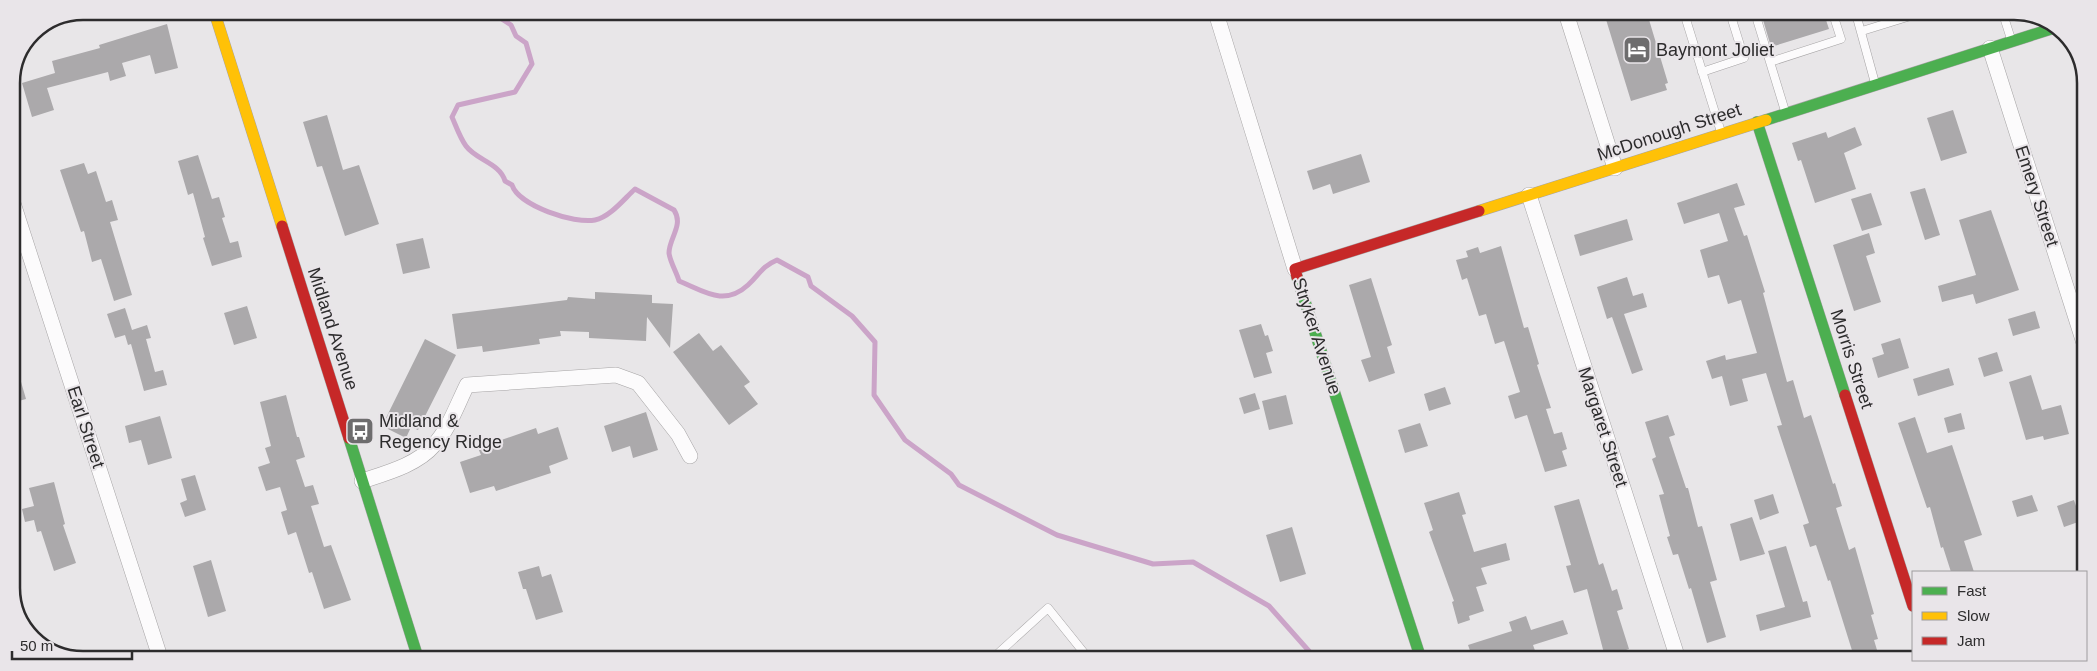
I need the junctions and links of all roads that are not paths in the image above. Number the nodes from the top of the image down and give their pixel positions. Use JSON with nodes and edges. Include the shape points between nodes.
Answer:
{"nodes":[{"id":1,"x":217,"y":20,"type":"edge"},
{"id":2,"x":1218,"y":20,"type":"edge"},
{"id":3,"x":1568,"y":20,"type":"edge"},
{"id":4,"x":1686,"y":20,"type":"edge"},
{"id":5,"x":1732,"y":20,"type":"edge"},
{"id":6,"x":1757,"y":20,"type":"edge"},
{"id":7,"x":1835,"y":20,"type":"edge"},
{"id":8,"x":1858,"y":20,"type":"edge"},
{"id":9,"x":1898,"y":20,"type":"edge"},
{"id":10,"x":2005,"y":20,"type":"edge"},
{"id":11,"x":2047,"y":30,"type":"edge"},
{"id":12,"x":1862,"y":31,"type":"junction"},
{"id":13,"x":2011,"y":41,"type":"junction"},
{"id":14,"x":1990,"y":48,"type":"junction"},
{"id":15,"x":1770,"y":62,"type":"junction"},
{"id":16,"x":1702,"y":72,"type":"junction"},
{"id":17,"x":1875,"y":85,"type":"junction"},
{"id":18,"x":1786,"y":113,"type":"junction"},
{"id":19,"x":1757,"y":122,"type":"junction"},
{"id":20,"x":1722,"y":134,"type":"junction"},
{"id":21,"x":1614,"y":168,"type":"junction"},
{"id":22,"x":1529,"y":195,"type":"junction"},
{"id":23,"x":20,"y":224,"type":"edge"},
{"id":24,"x":1295,"y":270,"type":"junction"},
{"id":25,"x":2077,"y":321,"type":"edge"},
{"id":26,"x":690,"y":456,"type":"dead end"},
{"id":27,"x":362,"y":481,"type":"junction"},
{"id":28,"x":1912,"y":603,"type":"edge"},
{"id":29,"x":158,"y":651,"type":"edge"},
{"id":30,"x":416,"y":651,"type":"edge"},
{"id":31,"x":1001,"y":651,"type":"edge"},
{"id":32,"x":1083,"y":651,"type":"edge"},
{"id":33,"x":1418,"y":651,"type":"edge"},
{"id":34,"x":1675,"y":651,"type":"edge"}],
"edges":[{"from":1,"to":27,"type":"street","name":"Midland Avenue"},
{"from":2,"to":24,"type":"street","name":"Stryker Avenue"},
{"from":3,"to":21,"type":"street"},
{"from":4,"to":16,"type":"lane"},
{"from":5,"to":16,"type":"lane","via":[[1744,58]]},
{"from":6,"to":15,"type":"lane"},
{"from":7,"to":15,"type":"lane","via":[[1841,39]]},
{"from":8,"to":12,"type":"lane"},
{"from":9,"to":12,"type":"lane"},
{"from":10,"to":13,"type":"lane"},
{"from":11,"to":13,"type":"street","name":"McDonough Street"},
{"from":12,"to":17,"type":"lane"},
{"from":13,"to":14,"type":"street","name":"McDonough Street"},
{"from":14,"to":17,"type":"street","name":"McDonough Street"},
{"from":14,"to":25,"type":"street","name":"Emery Street"},
{"from":15,"to":18,"type":"lane"},
{"from":16,"to":20,"type":"lane"},
{"from":17,"to":18,"type":"street","name":"McDonough Street"},
{"from":18,"to":19,"type":"street","name":"McDonough Street"},
{"from":19,"to":20,"type":"street","name":"McDonough Street"},
{"from":19,"to":28,"type":"street","name":"Morris Street"},
{"from":20,"to":21,"type":"street","name":"McDonough Street"},
{"from":21,"to":22,"type":"street","name":"McDonough Street"},
{"from":22,"to":24,"type":"street","name":"McDonough Street"},
{"from":22,"to":34,"type":"street","name":"Margaret Street"},
{"from":23,"to":29,"type":"street","name":"Earl Street"},
{"from":24,"to":33,"type":"street","name":"Stryker Avenue"},
{"from":26,"to":27,"type":"street","via":[[678,434],[638,383],[616,375],[493,382],[467,385],[443,434],[433,447],[403,467]]},
{"from":27,"to":30,"type":"street","name":"Midland Avenue"},
{"from":31,"to":32,"type":"lane","via":[[1048,608]]}]}
